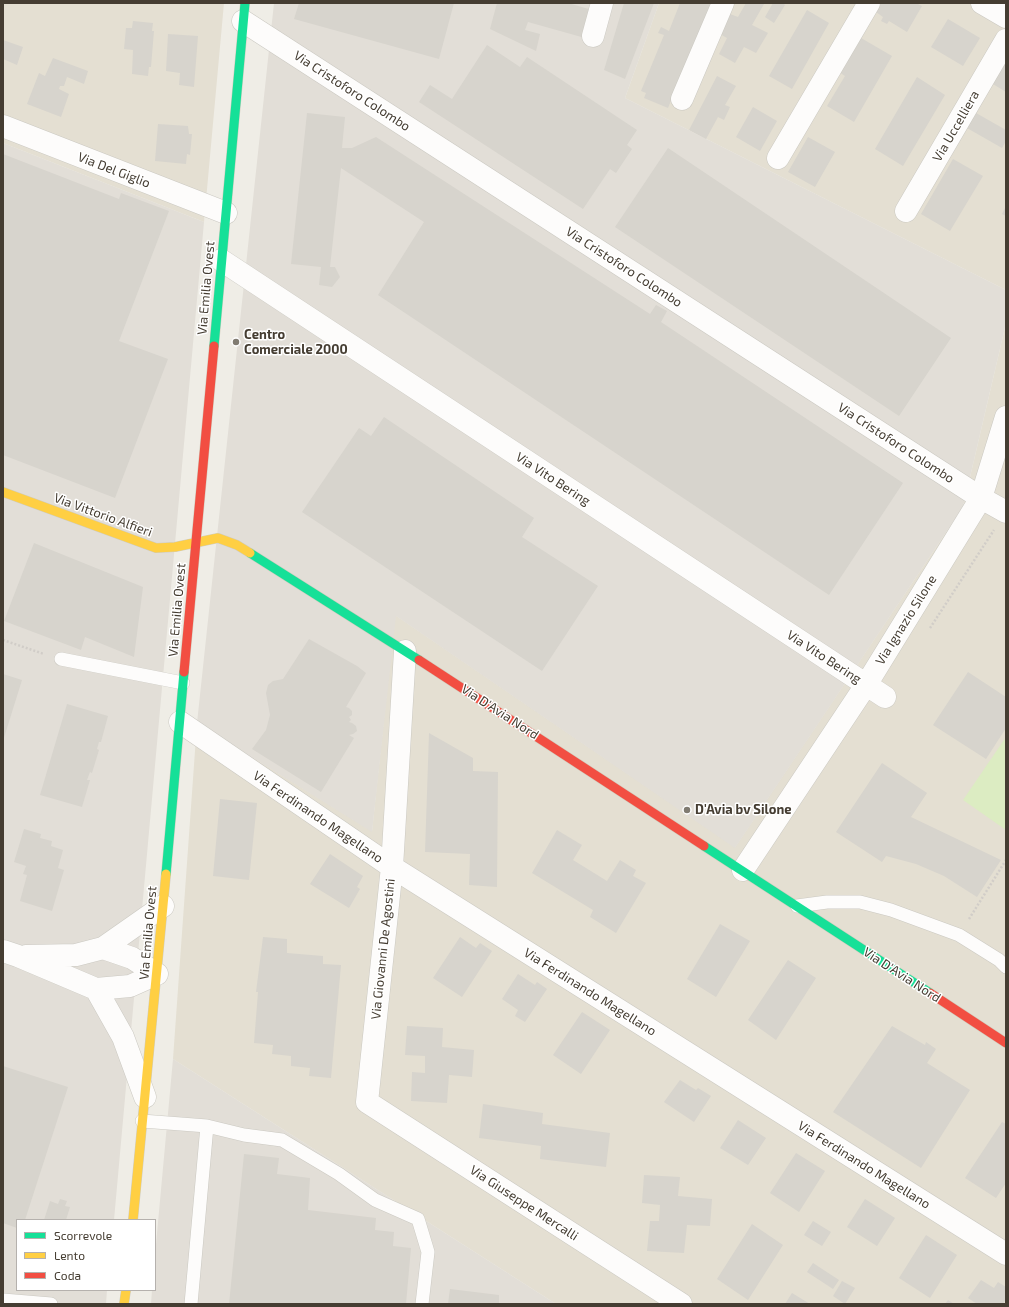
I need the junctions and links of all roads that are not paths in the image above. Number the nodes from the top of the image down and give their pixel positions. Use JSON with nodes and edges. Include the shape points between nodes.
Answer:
{"nodes":[{"id":1,"x":602,"y":3,"type":"edge"},
{"id":2,"x":723,"y":3,"type":"edge"},
{"id":3,"x":869,"y":3,"type":"edge"},
{"id":4,"x":982,"y":3,"type":"edge"},
{"id":5,"x":244,"y":12,"type":"edge"},
{"id":6,"x":1006,"y":17,"type":"edge"},
{"id":7,"x":593,"y":36,"type":"dead end"},
{"id":8,"x":1006,"y":40,"type":"edge"},
{"id":9,"x":682,"y":99,"type":"dead end"},
{"id":10,"x":3,"y":126,"type":"edge"},
{"id":11,"x":778,"y":158,"type":"dead end"},
{"id":12,"x":906,"y":211,"type":"dead end"},
{"id":13,"x":226,"y":213,"type":"junction"},
{"id":14,"x":221,"y":260,"type":"junction"},
{"id":15,"x":1006,"y":417,"type":"edge"},
{"id":16,"x":3,"y":492,"type":"edge"},
{"id":17,"x":982,"y":498,"type":"junction"},
{"id":18,"x":1006,"y":512,"type":"edge"},
{"id":19,"x":196,"y":542,"type":"junction"},
{"id":20,"x":406,"y":651,"type":"junction"},
{"id":21,"x":61,"y":659,"type":"road end"},
{"id":22,"x":183,"y":683,"type":"junction"},
{"id":23,"x":866,"y":685,"type":"junction"},
{"id":24,"x":884,"y":697,"type":"dead end"},
{"id":25,"x":180,"y":722,"type":"junction"},
{"id":26,"x":392,"y":867,"type":"junction"},
{"id":27,"x":743,"y":870,"type":"junction"},
{"id":28,"x":163,"y":906,"type":"junction"},
{"id":29,"x":797,"y":906,"type":"junction"},
{"id":30,"x":103,"y":948,"type":"junction"},
{"id":31,"x":11,"y":954,"type":"edge"},
{"id":32,"x":1006,"y":967,"type":"edge"},
{"id":33,"x":157,"y":974,"type":"junction"},
{"id":34,"x":96,"y":989,"type":"junction"},
{"id":35,"x":1006,"y":1043,"type":"edge"},
{"id":36,"x":145,"y":1097,"type":"junction"},
{"id":37,"x":367,"y":1102,"type":"joint"},
{"id":38,"x":142,"y":1121,"type":"junction"},
{"id":39,"x":207,"y":1126,"type":"junction"},
{"id":40,"x":133,"y":1219,"type":"edge"},
{"id":41,"x":1006,"y":1254,"type":"edge"},
{"id":42,"x":126,"y":1291,"type":"edge"},
{"id":43,"x":3,"y":1300,"type":"edge"},
{"id":44,"x":50,"y":1304,"type":"edge"},
{"id":45,"x":124,"y":1304,"type":"edge"},
{"id":46,"x":191,"y":1304,"type":"edge"},
{"id":47,"x":422,"y":1304,"type":"edge"},
{"id":48,"x":681,"y":1304,"type":"edge"}],
"edges":[{"from":1,"to":7,"type":"street"},
{"from":2,"to":9,"type":"street"},
{"from":3,"to":11,"type":"street"},
{"from":4,"to":6,"type":"street"},
{"from":5,"to":13,"type":"main road","name":"Via Emilia Ovest"},
{"from":5,"to":17,"type":"street","name":"Via Cristoforo Colombo"},
{"from":8,"to":12,"type":"street","name":"Via Uccelliera"},
{"from":10,"to":13,"type":"street","name":"Via Del Giglio"},
{"from":13,"to":14,"type":"main road","name":"Via Emilia Ovest"},
{"from":14,"to":19,"type":"main road","name":"Via Emilia Ovest"},
{"from":14,"to":23,"type":"street","name":"Via Vito Bering"},
{"from":15,"to":17,"type":"street","name":"Via Ignazio Silone"},
{"from":16,"to":19,"type":"main road","name":"Via Vittorio Alfieri","via":[[156,548]]},
{"from":17,"to":18,"type":"street","name":"Via Cristoforo Colombo"},
{"from":17,"to":23,"type":"street","name":"Via Ignazio Silone"},
{"from":19,"to":20,"type":"main road","name":"Via D'Avia Nord","via":[[218,538],[237,545]]},
{"from":19,"to":22,"type":"main road","name":"Via Emilia Ovest"},
{"from":20,"to":26,"type":"street","name":"Via Giovanni De Agostini"},
{"from":20,"to":27,"type":"main road","name":"Via D'Avia Nord"},
{"from":21,"to":22,"type":"lane"},
{"from":22,"to":25,"type":"main road","name":"Via Emilia Ovest"},
{"from":23,"to":24,"type":"street","name":"Via Vito Bering"},
{"from":23,"to":27,"type":"street","name":"Via Ignazio Silone"},
{"from":25,"to":26,"type":"street","name":"Via Ferdinando Magellano"},
{"from":25,"to":28,"type":"main road","name":"Via Emilia Ovest"},
{"from":26,"to":37,"type":"street","name":"Via Giovanni De Agostini"},
{"from":26,"to":41,"type":"street","name":"Via Ferdinando Magellano"},
{"from":27,"to":29,"type":"main road","name":"Via D'Avia Nord"},
{"from":28,"to":30,"type":"street"},
{"from":28,"to":33,"type":"main road","name":"Via Emilia Ovest"},
{"from":29,"to":32,"type":"lane","via":[[827,902],[860,902],[891,910],[959,935]]},
{"from":29,"to":35,"type":"main road","name":"Via D'Avia Nord"},
{"from":30,"to":31,"type":"street","via":[[76,955]]},
{"from":30,"to":33,"type":"street","via":[[132,958]]},
{"from":31,"to":34,"type":"street"},
{"from":33,"to":34,"type":"street","via":[[130,986]]},
{"from":33,"to":36,"type":"main road","name":"Via Emilia Ovest"},
{"from":34,"to":36,"type":"street","via":[[124,1037]]},
{"from":36,"to":38,"type":"main road","name":"Via Emilia Ovest"},
{"from":37,"to":48,"type":"street","name":"Via Giuseppe Mercalli"},
{"from":38,"to":39,"type":"lane"},
{"from":38,"to":40,"type":"main road","name":"Via Emilia Ovest"},
{"from":39,"to":46,"type":"lane"},
{"from":39,"to":47,"type":"lane","via":[[244,1135],[282,1140],[375,1200],[418,1219],[428,1252]]},
{"from":42,"to":45,"type":"main road"},
{"from":43,"to":44,"type":"lane"}]}
